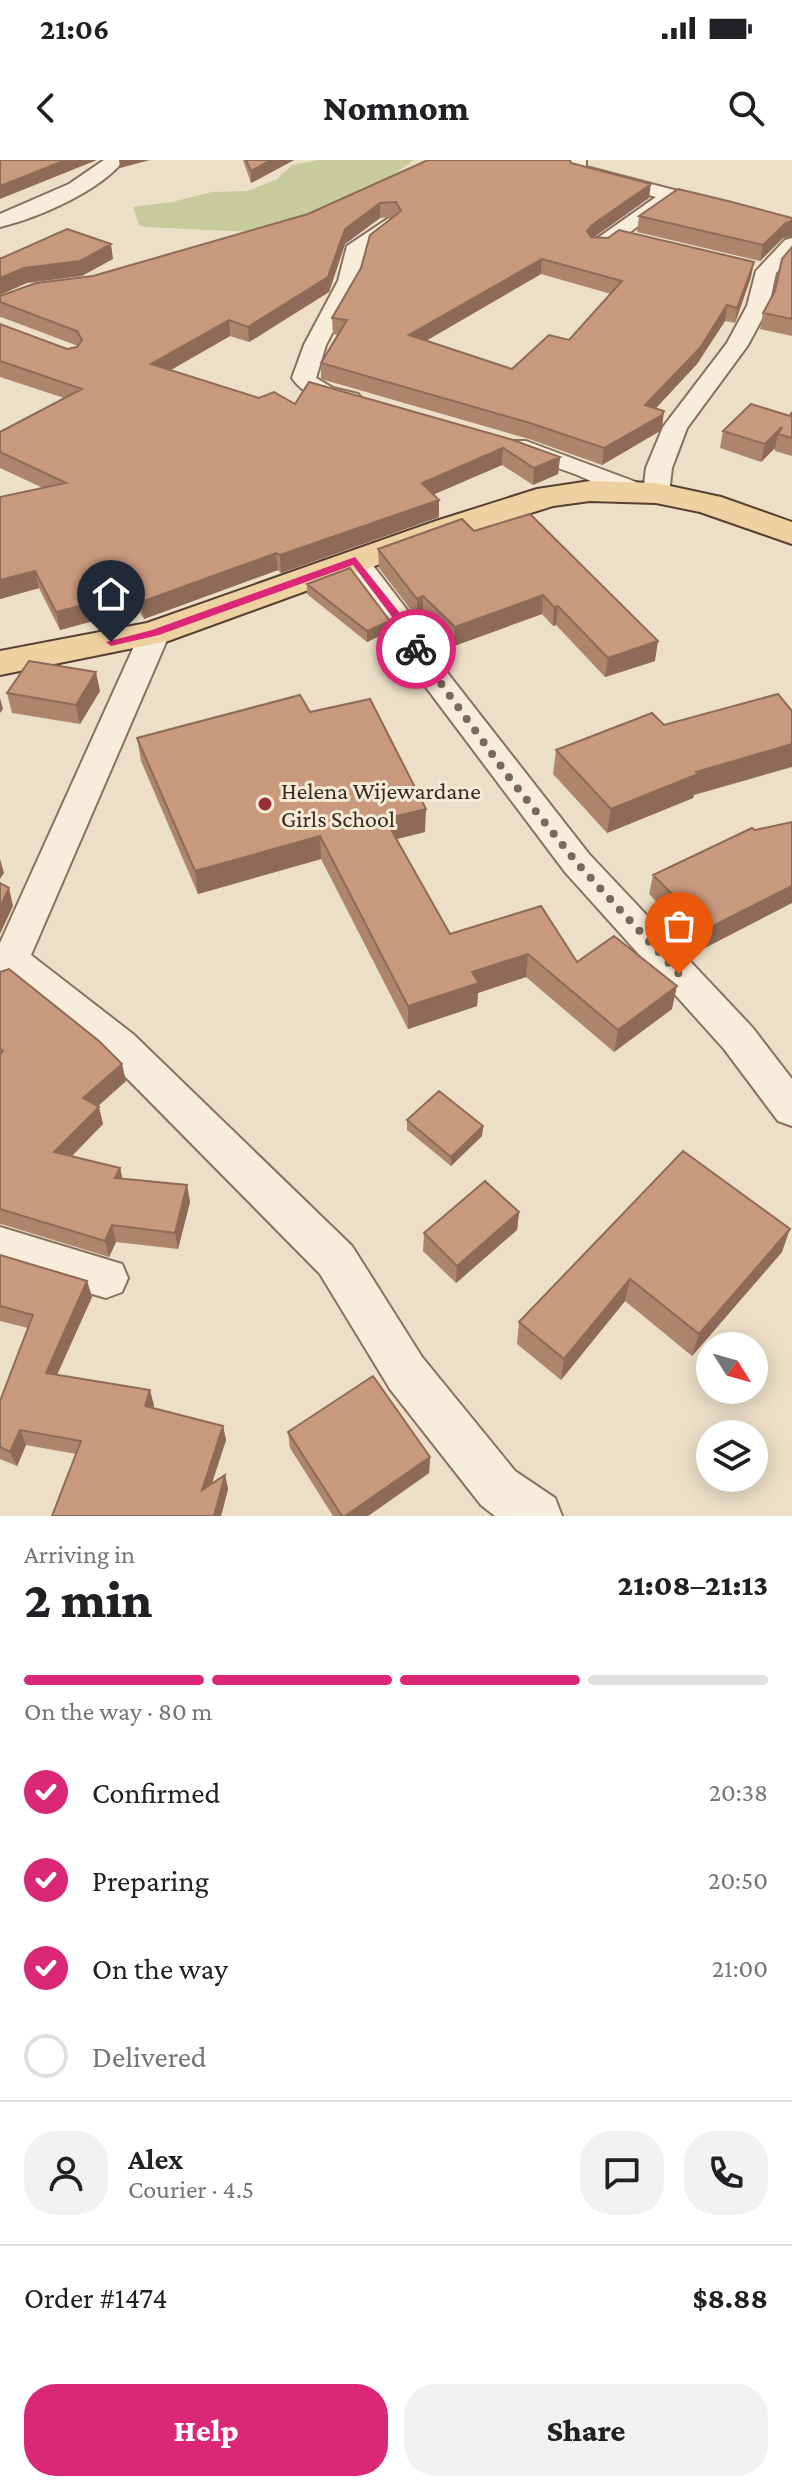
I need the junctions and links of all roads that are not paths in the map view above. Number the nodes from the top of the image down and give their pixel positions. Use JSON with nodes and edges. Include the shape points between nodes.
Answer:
{"nodes":[{"id":1,"x":115,"y":160,"type":"edge"},
{"id":2,"x":577,"y":160,"type":"edge"},
{"id":3,"x":0,"y":221,"type":"edge"},
{"id":4,"x":389,"y":224,"type":"edge"},
{"id":5,"x":644,"y":243,"type":"edge"},
{"id":6,"x":792,"y":244,"type":"edge"},
{"id":7,"x":740,"y":266,"type":"edge"},
{"id":8,"x":768,"y":286,"type":"junction"},
{"id":9,"x":365,"y":403,"type":"edge"},
{"id":10,"x":500,"y":440,"type":"edge"},
{"id":11,"x":646,"y":492,"type":"junction"},
{"id":12,"x":792,"y":534,"type":"edge"},
{"id":13,"x":355,"y":561,"type":"junction"},
{"id":14,"x":155,"y":633,"type":"junction"},
{"id":15,"x":0,"y":663,"type":"edge"},
{"id":16,"x":5,"y":967,"type":"edge"},
{"id":17,"x":792,"y":1109,"type":"edge"},
{"id":18,"x":0,"y":1247,"type":"edge"},
{"id":19,"x":106,"y":1278,"type":"dead end"},
{"id":20,"x":537,"y":1516,"type":"edge"}],
"edges":[{"from":1,"to":3,"type":"street","via":[[62,194]]},
{"from":2,"to":5,"type":"street","via":[[577,170],[671,195],[607,241]]},
{"from":4,"to":9,"type":"street","via":[[357,246],[353,270],[315,343],[304,378],[319,391]]},
{"from":6,"to":8,"type":"street"},
{"from":7,"to":8,"type":"street"},
{"from":8,"to":11,"type":"street","via":[[737,345],[675,427]]},
{"from":10,"to":11,"type":"street"},
{"from":11,"to":12,"type":"main road","via":[[709,504]]},
{"from":11,"to":13,"type":"main road","via":[[549,496]]},
{"from":13,"to":14,"type":"main road"},
{"from":13,"to":17,"type":"street","via":[[407,629],[421,659],[577,863],[738,1038]]},
{"from":14,"to":15,"type":"main road"},
{"from":14,"to":16,"type":"street"},
{"from":16,"to":20,"type":"street","via":[[119,1045],[336,1260],[406,1373],[498,1488]]},
{"from":18,"to":19,"type":"street"}]}
